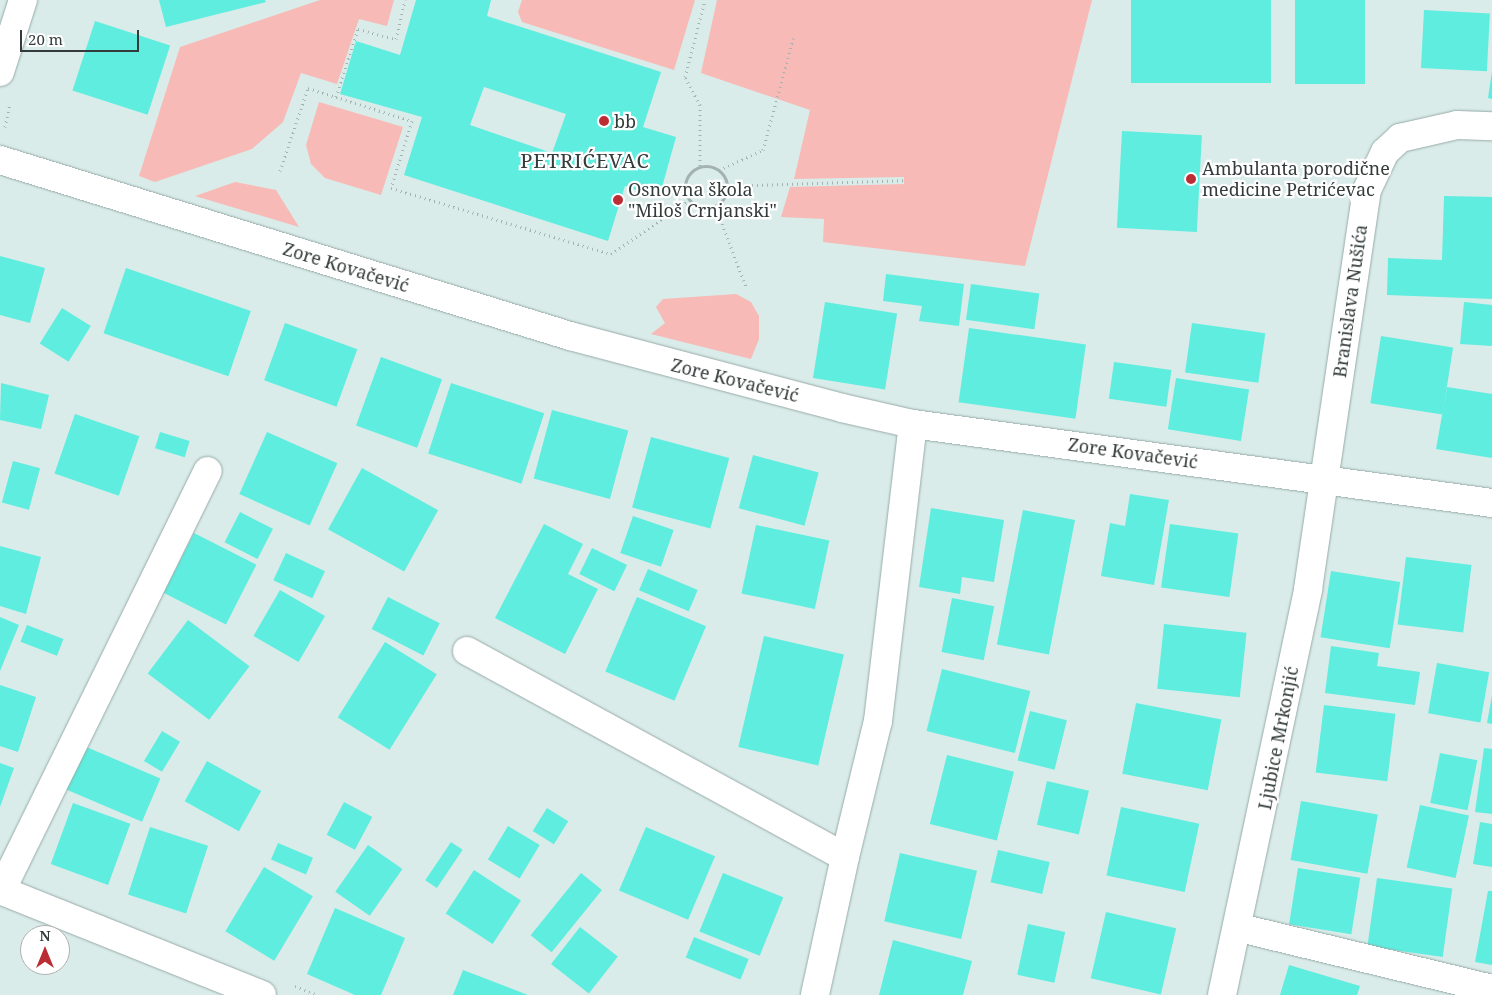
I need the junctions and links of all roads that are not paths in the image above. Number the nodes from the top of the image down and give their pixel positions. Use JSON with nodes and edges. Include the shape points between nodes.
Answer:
{"nodes":[{"id":1,"x":23,"y":0,"type":"edge"},
{"id":2,"x":0,"y":72,"type":"edge"},
{"id":3,"x":1492,"y":126,"type":"edge"},
{"id":4,"x":4,"y":148,"type":"edge"},
{"id":5,"x":913,"y":424,"type":"junction"},
{"id":6,"x":208,"y":471,"type":"dead end"},
{"id":7,"x":1324,"y":479,"type":"junction"},
{"id":8,"x":1492,"y":503,"type":"edge"},
{"id":9,"x":467,"y":650,"type":"dead end"},
{"id":10,"x":845,"y":857,"type":"junction"},
{"id":11,"x":1,"y":890,"type":"edge"},
{"id":12,"x":1240,"y":928,"type":"junction"},
{"id":13,"x":1492,"y":989,"type":"edge"},
{"id":14,"x":262,"y":995,"type":"edge"},
{"id":15,"x":815,"y":995,"type":"edge"},
{"id":16,"x":1222,"y":995,"type":"edge"}],
"edges":[{"from":1,"to":2,"type":"street"},
{"from":3,"to":7,"type":"street","name":"Branislava Nušića","via":[[1457,125],[1400,138],[1376,166],[1367,190]]},
{"from":4,"to":5,"type":"street","name":"Zore Kovačević","via":[[570,336]]},
{"from":5,"to":7,"type":"street","name":"Zore Kovačević"},
{"from":5,"to":10,"type":"street","via":[[878,721]]},
{"from":6,"to":11,"type":"street"},
{"from":7,"to":8,"type":"street","name":"Zore Kovačević"},
{"from":7,"to":12,"type":"street","name":"Ljubice Mrkonjić","via":[[1308,589]]},
{"from":9,"to":10,"type":"street"},
{"from":10,"to":15,"type":"street"},
{"from":11,"to":14,"type":"street"},
{"from":12,"to":13,"type":"street"},
{"from":12,"to":16,"type":"street","name":"Ljubice Mrkonjić"}]}
